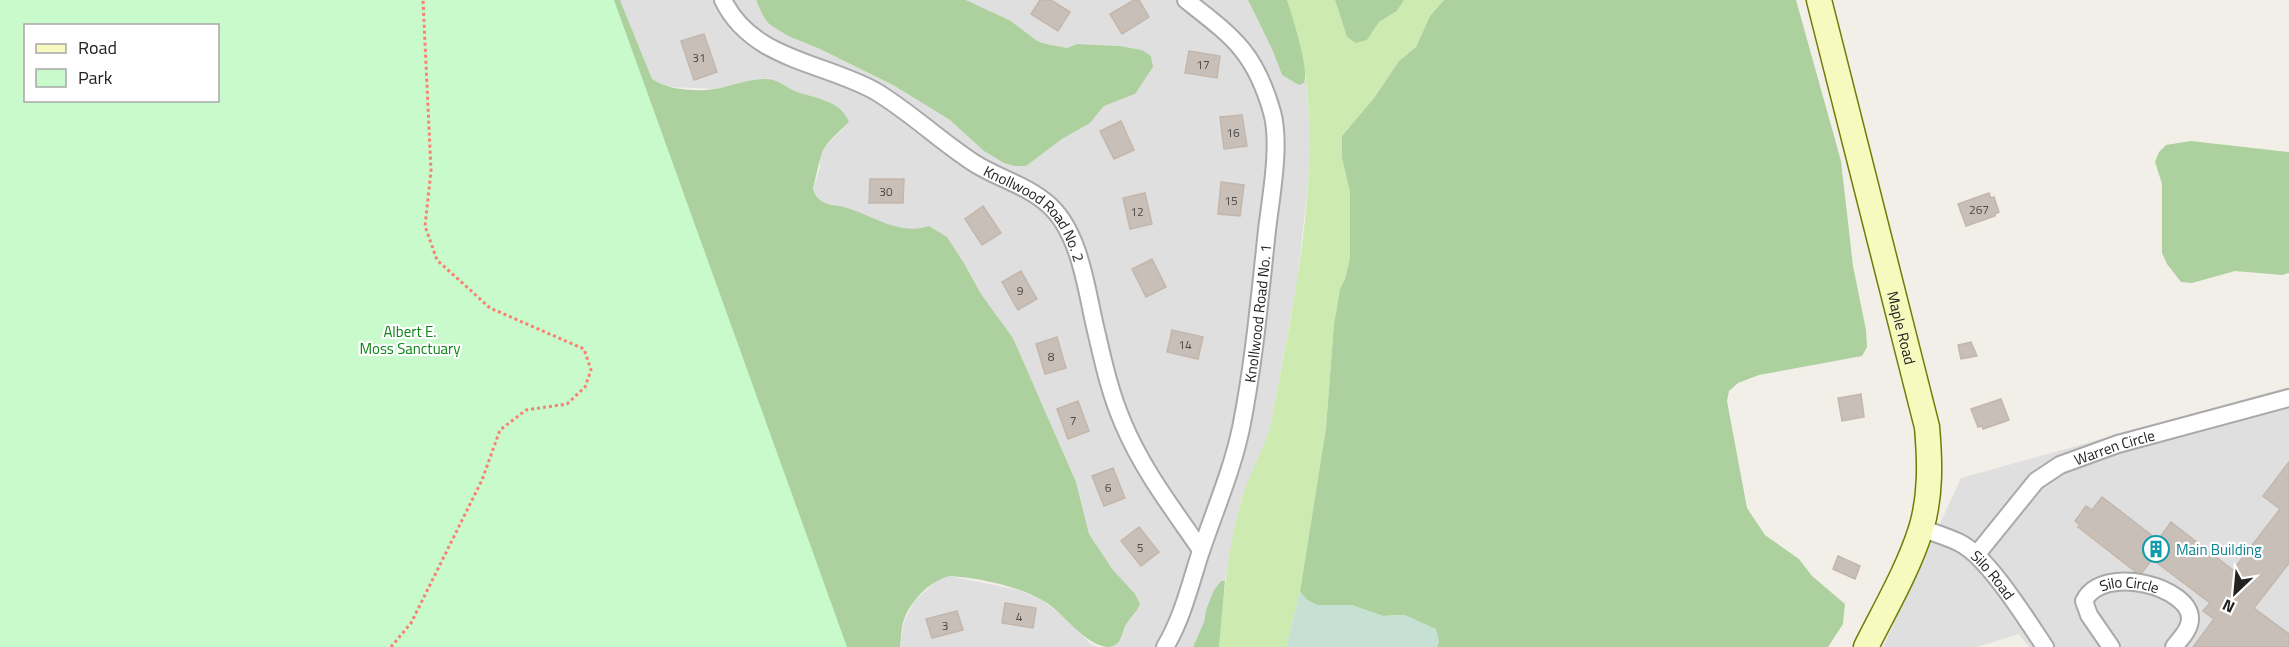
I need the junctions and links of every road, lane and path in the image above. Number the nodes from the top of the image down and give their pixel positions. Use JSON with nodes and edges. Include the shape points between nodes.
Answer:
{"nodes":[{"id":1,"x":423,"y":0,"type":"edge"},
{"id":2,"x":723,"y":0,"type":"edge"},
{"id":3,"x":1186,"y":0,"type":"edge"},
{"id":4,"x":1819,"y":0,"type":"edge"},
{"id":5,"x":2289,"y":398,"type":"edge"},
{"id":6,"x":1921,"y":528,"type":"junction"},
{"id":7,"x":1202,"y":550,"type":"junction"},
{"id":8,"x":1977,"y":554,"type":"junction"},
{"id":9,"x":391,"y":647,"type":"edge"},
{"id":10,"x":1165,"y":647,"type":"edge"},
{"id":11,"x":1866,"y":647,"type":"edge"},
{"id":12,"x":2045,"y":647,"type":"edge"},
{"id":13,"x":2111,"y":647,"type":"edge"},
{"id":14,"x":2174,"y":647,"type":"edge"}],
"edges":[{"from":1,"to":9,"type":"path","via":[[432,171],[425,226],[437,260],[490,308],[584,349],[591,370],[585,387],[567,404],[526,410],[500,430],[482,480],[411,623]]},
{"from":2,"to":7,"type":"street","name":"Knollwood Road No. 2","via":[[751,37],[877,92],[980,167],[1017,183],[1051,207],[1067,231],[1084,272],[1123,423],[1149,474]]},
{"from":3,"to":7,"type":"street","name":"Knollwood Road No. 1","via":[[1239,44],[1262,81],[1275,128],[1270,210],[1241,429]]},
{"from":4,"to":6,"type":"street","name":"Maple Road","via":[[1927,428],[1930,464]]},
{"from":5,"to":8,"type":"street","name":"Warren Circle","via":[[2118,444],[2060,465],[2036,481]]},
{"from":6,"to":8,"type":"street","name":"Silo Road","via":[[1961,543]]},
{"from":6,"to":11,"type":"street","name":"Maple Road"},
{"from":7,"to":10,"type":"street","name":"Knollwood Road No. 1"},
{"from":8,"to":12,"type":"street","name":"Silo Road"},
{"from":13,"to":14,"type":"street","name":"Silo Circle","via":[[2084,601],[2088,592],[2100,584],[2128,581],[2153,585],[2186,607],[2191,616],[2189,626]]}]}
